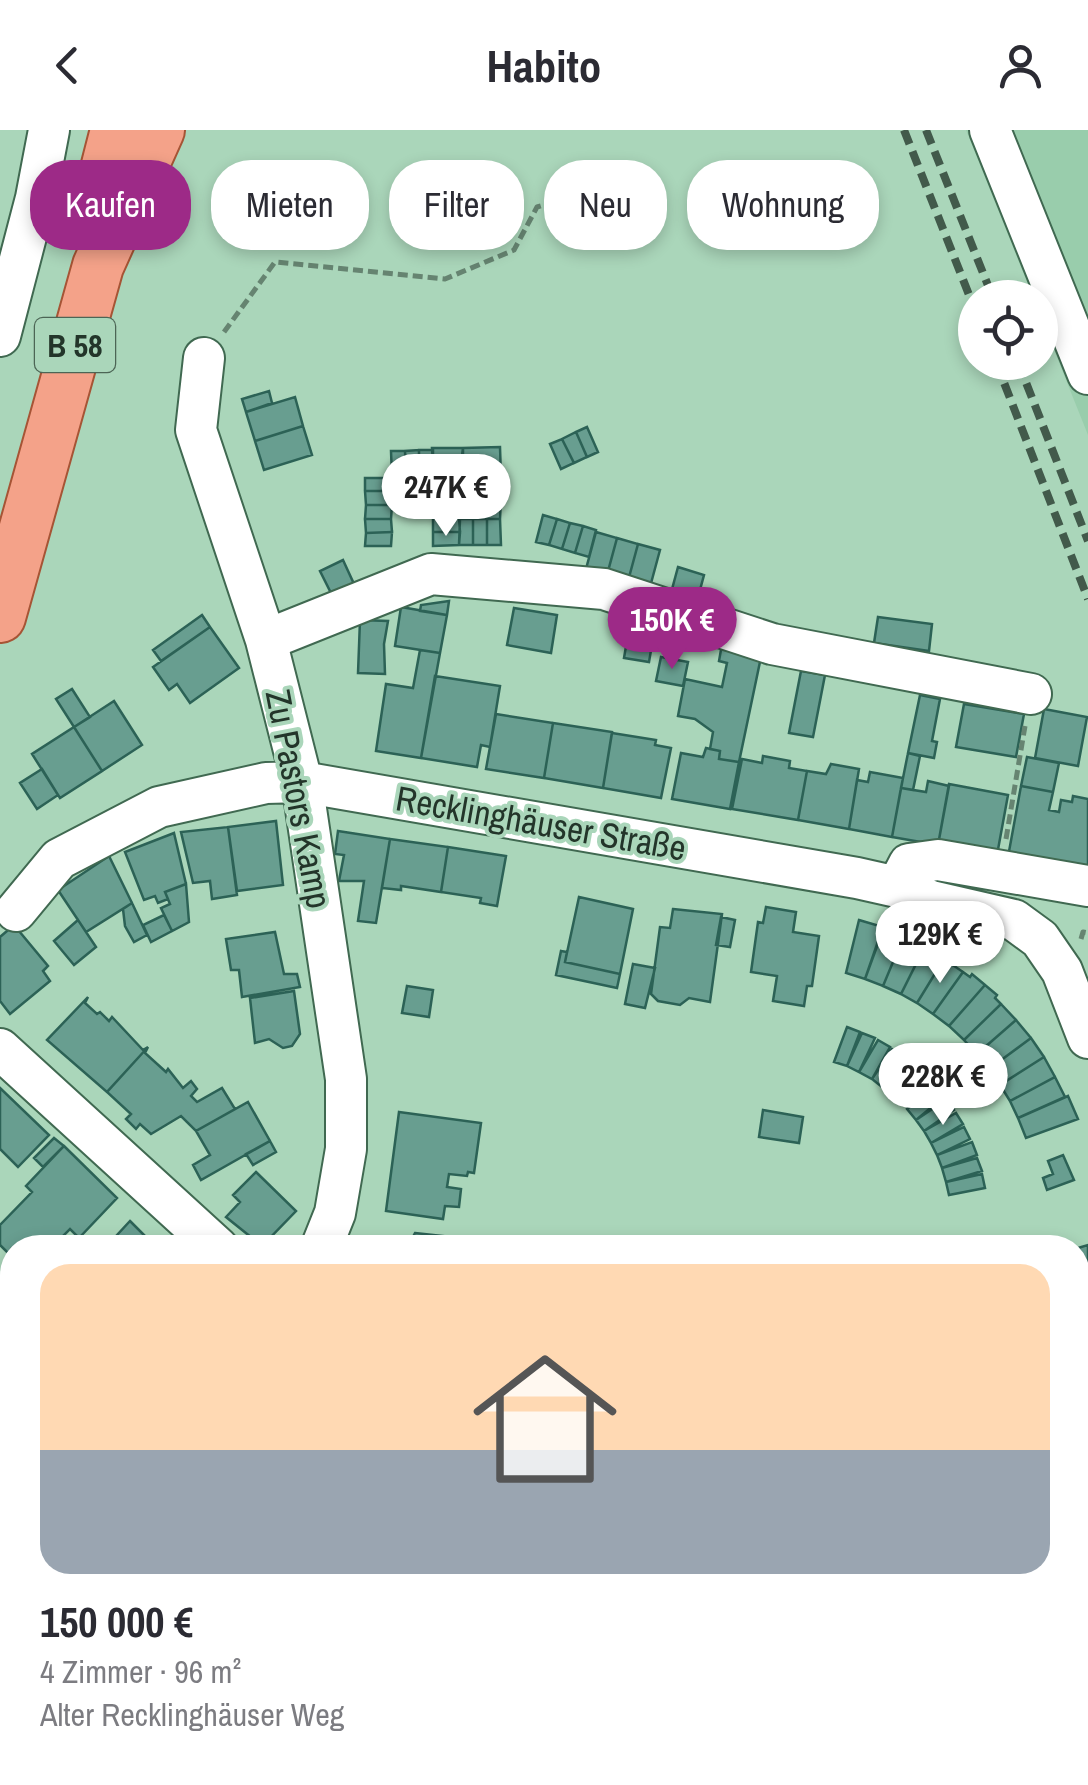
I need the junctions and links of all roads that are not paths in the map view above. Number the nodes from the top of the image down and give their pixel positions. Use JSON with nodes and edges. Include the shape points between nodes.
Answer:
{"nodes":[{"id":1,"x":49,"y":130,"type":"edge"},
{"id":2,"x":159,"y":130,"type":"edge"},
{"id":3,"x":990,"y":130,"type":"edge"},
{"id":4,"x":110,"y":144,"type":"edge"},
{"id":5,"x":98,"y":266,"type":"junction"},
{"id":6,"x":0,"y":336,"type":"edge"},
{"id":7,"x":204,"y":358,"type":"road end"},
{"id":8,"x":1088,"y":374,"type":"edge"},
{"id":9,"x":0,"y":617,"type":"edge"},
{"id":10,"x":266,"y":640,"type":"junction"},
{"id":11,"x":1031,"y":694,"type":"road end"},
{"id":12,"x":302,"y":782,"type":"junction"},
{"id":13,"x":897,"y":886,"type":"junction"},
{"id":14,"x":1088,"y":886,"type":"edge"},
{"id":15,"x":16,"y":910,"type":"dead end"},
{"id":16,"x":1088,"y":1038,"type":"edge"},
{"id":17,"x":0,"y":1049,"type":"edge"},
{"id":18,"x":204,"y":1235,"type":"edge"},
{"id":19,"x":327,"y":1235,"type":"edge"}],
"edges":[{"from":1,"to":6,"type":"street"},
{"from":2,"to":5,"type":"main road","number":"B 58"},
{"from":3,"to":8,"type":"street"},
{"from":4,"to":5,"type":"main road","number":"B 58"},
{"from":5,"to":9,"type":"main road","number":"B 58"},
{"from":7,"to":10,"type":"street","name":"Zu Pastors Kamp","via":[[196,430]]},
{"from":10,"to":11,"type":"street","via":[[430,574],[604,589],[772,644]]},
{"from":10,"to":12,"type":"street","name":"Zu Pastors Kamp"},
{"from":12,"to":13,"type":"street","name":"Recklinghäuser Straße"},
{"from":12,"to":15,"type":"street","name":"Recklinghäuser Straße","via":[[266,783],[160,807],[59,859]]},
{"from":12,"to":19,"type":"street","name":"Zu Pastors Kamp","via":[[346,1080],[346,1149]]},
{"from":13,"to":14,"type":"street","via":[[909,864],[938,860]]},
{"from":13,"to":16,"type":"street","name":"Recklinghäuser Straße","via":[[1014,920],[1040,939],[1062,970]]},
{"from":17,"to":18,"type":"street"}]}
